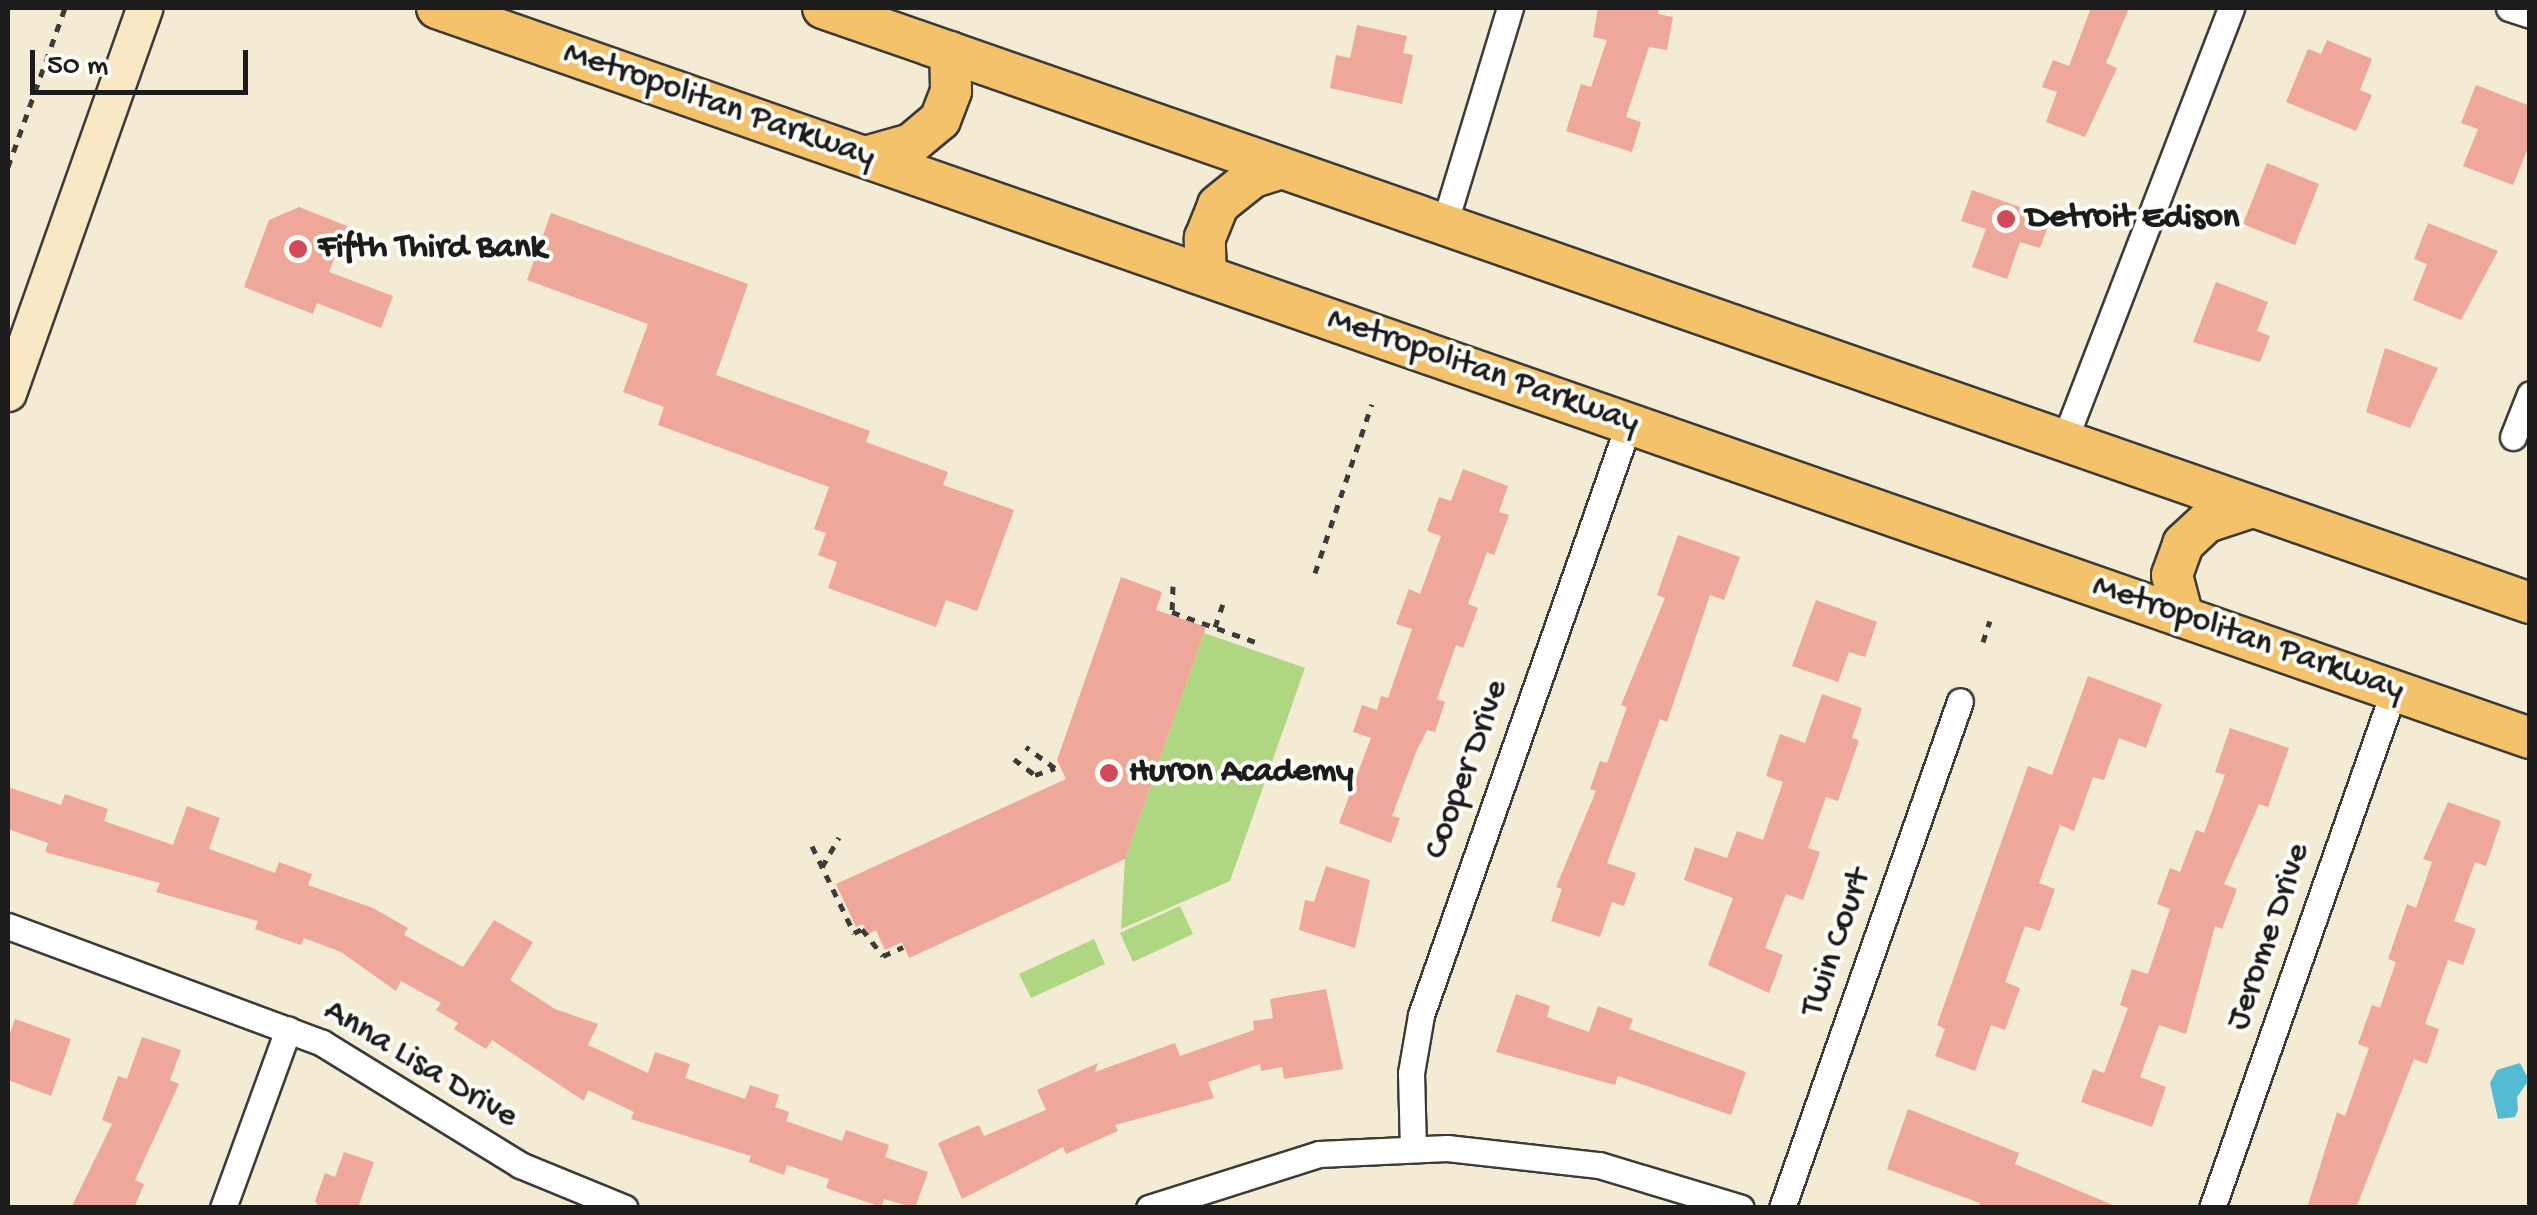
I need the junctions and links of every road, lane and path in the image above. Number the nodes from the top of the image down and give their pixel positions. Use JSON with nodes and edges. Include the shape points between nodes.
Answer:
{"nodes":[{"id":1,"x":65,"y":8,"type":"edge"},
{"id":2,"x":144,"y":8,"type":"edge"},
{"id":3,"x":437,"y":8,"type":"edge"},
{"id":4,"x":823,"y":8,"type":"edge"},
{"id":5,"x":1510,"y":8,"type":"edge"},
{"id":6,"x":2231,"y":8,"type":"edge"},
{"id":7,"x":2509,"y":8,"type":"edge"},
{"id":8,"x":2530,"y":15,"type":"edge"},
{"id":9,"x":950,"y":52,"type":"junction"},
{"id":10,"x":866,"y":157,"type":"junction"},
{"id":11,"x":8,"y":167,"type":"edge"},
{"id":12,"x":1282,"y":168,"type":"junction"},
{"id":13,"x":1444,"y":225,"type":"junction"},
{"id":14,"x":1206,"y":276,"type":"junction"},
{"id":15,"x":8,"y":393,"type":"edge"},
{"id":16,"x":2530,"y":394,"type":"edge"},
{"id":17,"x":1372,"y":404,"type":"dead end"},
{"id":18,"x":1629,"y":423,"type":"junction"},
{"id":19,"x":2513,"y":437,"type":"dead end"},
{"id":20,"x":2064,"y":441,"type":"junction"},
{"id":21,"x":2253,"y":507,"type":"junction"},
{"id":22,"x":1316,"y":573,"type":"dead end"},
{"id":23,"x":1173,"y":586,"type":"dead end"},
{"id":24,"x":1223,"y":604,"type":"dead end"},
{"id":25,"x":2530,"y":604,"type":"edge"},
{"id":26,"x":2183,"y":617,"type":"junction"},
{"id":27,"x":1990,"y":621,"type":"dead end"},
{"id":28,"x":1214,"y":627,"type":"junction"},
{"id":29,"x":1222,"y":630,"type":"junction"},
{"id":30,"x":1218,"y":642,"type":"dead end"},
{"id":31,"x":1982,"y":642,"type":"dead end"},
{"id":32,"x":1261,"y":644,"type":"dead end"},
{"id":33,"x":2394,"y":690,"type":"junction"},
{"id":34,"x":1960,"y":701,"type":"dead end"},
{"id":35,"x":2530,"y":738,"type":"edge"},
{"id":36,"x":1026,"y":747,"type":"dead end"},
{"id":37,"x":1014,"y":759,"type":"dead end"},
{"id":38,"x":839,"y":837,"type":"dead end"},
{"id":39,"x":812,"y":846,"type":"dead end"},
{"id":40,"x":822,"y":867,"type":"junction"},
{"id":41,"x":8,"y":926,"type":"edge"},
{"id":42,"x":903,"y":947,"type":"dead end"},
{"id":43,"x":288,"y":1029,"type":"junction"},
{"id":44,"x":1413,"y":1148,"type":"junction"},
{"id":45,"x":223,"y":1208,"type":"edge"},
{"id":46,"x":625,"y":1208,"type":"edge"},
{"id":47,"x":1149,"y":1208,"type":"edge"},
{"id":48,"x":1741,"y":1208,"type":"edge"},
{"id":49,"x":1782,"y":1208,"type":"edge"},
{"id":50,"x":2212,"y":1208,"type":"edge"}],
"edges":[{"from":1,"to":11,"type":"path"},
{"from":2,"to":15,"type":"street"},
{"from":3,"to":10,"type":"main road","name":"Metropolitan Parkway"},
{"from":4,"to":9,"type":"main road"},
{"from":5,"to":13,"type":"street"},
{"from":6,"to":20,"type":"street"},
{"from":7,"to":8,"type":"street"},
{"from":9,"to":10,"type":"main road","via":[[951,91],[940,120],[910,144]]},
{"from":9,"to":12,"type":"main road"},
{"from":10,"to":14,"type":"main road","name":"Metropolitan Parkway"},
{"from":12,"to":13,"type":"main road"},
{"from":12,"to":14,"type":"main road","via":[[1254,176],[1218,205],[1205,238]]},
{"from":13,"to":20,"type":"main road"},
{"from":14,"to":18,"type":"main road","name":"Metropolitan Parkway"},
{"from":16,"to":19,"type":"street"},
{"from":17,"to":22,"type":"path"},
{"from":18,"to":26,"type":"main road","name":"Metropolitan Parkway"},
{"from":18,"to":44,"type":"street","name":"Cooper Drive","via":[[1421,1015],[1412,1073]]},
{"from":20,"to":21,"type":"main road"},
{"from":21,"to":25,"type":"main road"},
{"from":21,"to":26,"type":"main road","via":[[2207,522],[2183,544],[2172,575]]},
{"from":23,"to":28,"type":"path","via":[[1172,612]]},
{"from":24,"to":28,"type":"path"},
{"from":26,"to":33,"type":"main road","name":"Metropolitan Parkway"},
{"from":27,"to":31,"type":"path"},
{"from":28,"to":29,"type":"path"},
{"from":29,"to":30,"type":"path"},
{"from":29,"to":32,"type":"path"},
{"from":33,"to":35,"type":"main road","name":"Metropolitan Parkway"},
{"from":33,"to":50,"type":"street","name":"Jerome Drive"},
{"from":34,"to":49,"type":"street","name":"Twin Court"},
{"from":36,"to":37,"type":"path","via":[[1057,767],[1036,776]]},
{"from":38,"to":40,"type":"path"},
{"from":39,"to":40,"type":"path"},
{"from":40,"to":42,"type":"path","via":[[854,933],[862,929],[883,956]]},
{"from":41,"to":43,"type":"street","name":"Anna Lisa Drive"},
{"from":43,"to":45,"type":"street"},
{"from":43,"to":46,"type":"street","name":"Anna Lisa Drive","via":[[354,1060],[520,1166]]},
{"from":44,"to":47,"type":"street","via":[[1277,1163]]},
{"from":44,"to":48,"type":"street","via":[[1558,1157],[1644,1175]]}]}
